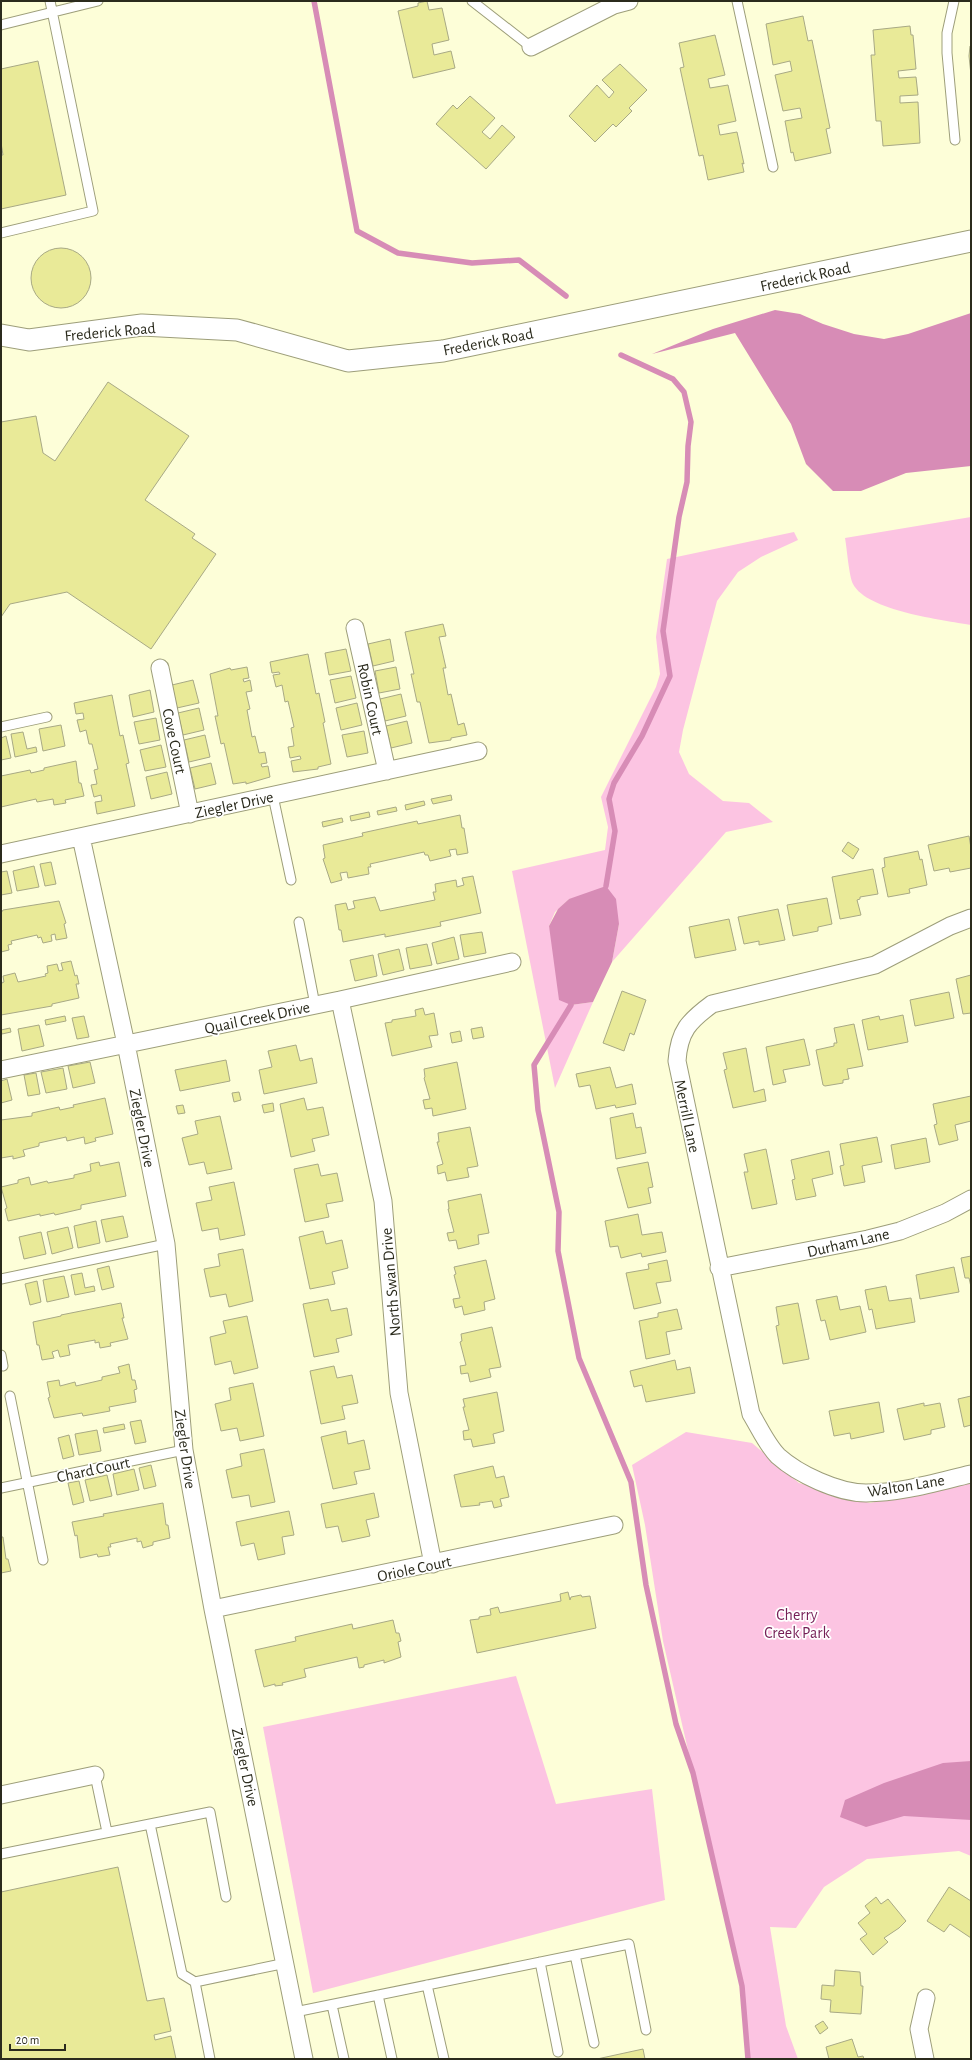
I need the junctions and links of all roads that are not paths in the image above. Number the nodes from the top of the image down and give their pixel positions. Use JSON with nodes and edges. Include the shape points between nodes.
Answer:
{"nodes":[{"id":1,"x":50,"y":1,"type":"edge"},
{"id":2,"x":98,"y":1,"type":"edge"},
{"id":3,"x":472,"y":1,"type":"edge"},
{"id":4,"x":629,"y":1,"type":"edge"},
{"id":5,"x":737,"y":1,"type":"edge"},
{"id":6,"x":954,"y":1,"type":"edge"},
{"id":7,"x":53,"y":12,"type":"junction"},
{"id":8,"x":1,"y":25,"type":"edge"},
{"id":9,"x":531,"y":47,"type":"joint"},
{"id":10,"x":955,"y":140,"type":"dead end"},
{"id":11,"x":773,"y":167,"type":"dead end"},
{"id":12,"x":1,"y":234,"type":"edge"},
{"id":13,"x":971,"y":241,"type":"edge"},
{"id":14,"x":1,"y":335,"type":"edge"},
{"id":15,"x":355,"y":628,"type":"dead end"},
{"id":16,"x":160,"y":668,"type":"dead end"},
{"id":17,"x":48,"y":717,"type":"dead end"},
{"id":18,"x":1,"y":727,"type":"edge"},
{"id":19,"x":478,"y":752,"type":"dead end"},
{"id":20,"x":387,"y":771,"type":"junction"},
{"id":21,"x":273,"y":796,"type":"junction"},
{"id":22,"x":190,"y":814,"type":"junction"},
{"id":23,"x":80,"y":838,"type":"junction"},
{"id":24,"x":1,"y":854,"type":"edge"},
{"id":25,"x":291,"y":880,"type":"dead end"},
{"id":26,"x":971,"y":918,"type":"edge"},
{"id":27,"x":299,"y":922,"type":"dead end"},
{"id":28,"x":512,"y":962,"type":"dead end"},
{"id":29,"x":340,"y":1000,"type":"junction"},
{"id":30,"x":315,"y":1005,"type":"junction"},
{"id":31,"x":126,"y":1044,"type":"junction"},
{"id":32,"x":1,"y":1070,"type":"edge"},
{"id":33,"x":971,"y":1200,"type":"edge"},
{"id":34,"x":166,"y":1244,"type":"junction"},
{"id":35,"x":719,"y":1268,"type":"junction"},
{"id":36,"x":1,"y":1279,"type":"edge"},
{"id":37,"x":1,"y":1355,"type":"edge"},
{"id":38,"x":3,"y":1366,"type":"dead end"},
{"id":39,"x":10,"y":1396,"type":"dead end"},
{"id":40,"x":184,"y":1450,"type":"junction"},
{"id":41,"x":971,"y":1474,"type":"edge"},
{"id":42,"x":818,"y":1481,"type":"joint"},
{"id":43,"x":28,"y":1482,"type":"junction"},
{"id":44,"x":1,"y":1488,"type":"edge"},
{"id":45,"x":614,"y":1525,"type":"dead end"},
{"id":46,"x":43,"y":1560,"type":"dead end"},
{"id":47,"x":433,"y":1564,"type":"junction"},
{"id":48,"x":213,"y":1609,"type":"junction"},
{"id":49,"x":95,"y":1775,"type":"joint"},
{"id":50,"x":1,"y":1795,"type":"edge"},
{"id":51,"x":150,"y":1824,"type":"junction"},
{"id":52,"x":106,"y":1832,"type":"junction"},
{"id":53,"x":1,"y":1854,"type":"edge"},
{"id":54,"x":226,"y":1896,"type":"dead end"},
{"id":55,"x":576,"y":1955,"type":"junction"},
{"id":56,"x":540,"y":1962,"type":"junction"},
{"id":57,"x":286,"y":1963,"type":"junction"},
{"id":58,"x":195,"y":1982,"type":"junction"},
{"id":59,"x":427,"y":1985,"type":"junction"},
{"id":60,"x":378,"y":1995,"type":"junction"},
{"id":61,"x":926,"y":1998,"type":"dead end"},
{"id":62,"x":332,"y":2005,"type":"junction"},
{"id":63,"x":295,"y":2012,"type":"junction"},
{"id":64,"x":646,"y":2030,"type":"dead end"},
{"id":65,"x":594,"y":2043,"type":"dead end"},
{"id":66,"x":558,"y":2052,"type":"dead end"},
{"id":67,"x":210,"y":2059,"type":"edge"},
{"id":68,"x":304,"y":2059,"type":"edge"},
{"id":69,"x":344,"y":2059,"type":"edge"},
{"id":70,"x":392,"y":2059,"type":"edge"},
{"id":71,"x":444,"y":2059,"type":"edge"},
{"id":72,"x":925,"y":2059,"type":"edge"}],
"edges":[{"from":1,"to":7,"type":"lane"},
{"from":2,"to":7,"type":"lane"},
{"from":3,"to":9,"type":"lane"},
{"from":4,"to":9,"type":"street","via":[[614,5]]},
{"from":5,"to":11,"type":"lane"},
{"from":6,"to":10,"type":"lane","via":[[947,53]]},
{"from":7,"to":8,"type":"lane"},
{"from":7,"to":12,"type":"lane","via":[[93,211]]},
{"from":13,"to":14,"type":"street","name":"Frederick Road","via":[[443,351],[348,361],[238,330],[142,326],[29,340]]},
{"from":15,"to":20,"type":"street","name":"Robin Court"},
{"from":16,"to":22,"type":"street","name":"Cove Court"},
{"from":17,"to":18,"type":"lane"},
{"from":19,"to":20,"type":"street","name":"Ziegler Drive"},
{"from":20,"to":21,"type":"street","name":"Ziegler Drive"},
{"from":21,"to":22,"type":"street","name":"Ziegler Drive"},
{"from":21,"to":25,"type":"lane"},
{"from":22,"to":23,"type":"street","name":"Ziegler Drive"},
{"from":23,"to":24,"type":"street","name":"Ziegler Drive"},
{"from":23,"to":31,"type":"street","name":"Ziegler Drive"},
{"from":26,"to":35,"type":"street","name":"Merrill Lane","via":[[950,926],[875,965],[712,1004],[696,1015],[684,1029],[678,1043],[677,1061]]},
{"from":27,"to":30,"type":"lane"},
{"from":28,"to":29,"type":"street","name":"Quail Creek Drive"},
{"from":29,"to":30,"type":"street","name":"Quail Creek Drive"},
{"from":29,"to":47,"type":"street","name":"North Swan Drive","via":[[383,1201],[399,1393]]},
{"from":30,"to":31,"type":"street","name":"Quail Creek Drive"},
{"from":31,"to":32,"type":"street","name":"Quail Creek Drive"},
{"from":31,"to":34,"type":"street","name":"Ziegler Drive"},
{"from":33,"to":35,"type":"street","name":"Durham Lane","via":[[900,1231]]},
{"from":34,"to":36,"type":"lane"},
{"from":34,"to":40,"type":"street","name":"Ziegler Drive"},
{"from":35,"to":42,"type":"street","name":"Merrill Lane","via":[[752,1414],[777,1455]]},
{"from":37,"to":38,"type":"lane"},
{"from":39,"to":43,"type":"lane"},
{"from":40,"to":43,"type":"lane","name":"Chard Court"},
{"from":40,"to":48,"type":"street","name":"Ziegler Drive"},
{"from":41,"to":42,"type":"street","name":"Walton Lane","via":[[896,1490],[865,1493]]},
{"from":43,"to":44,"type":"lane","name":"Chard Court"},
{"from":43,"to":46,"type":"lane"},
{"from":45,"to":47,"type":"street","name":"Oriole Court"},
{"from":47,"to":48,"type":"street","name":"Oriole Court"},
{"from":48,"to":57,"type":"street","name":"Ziegler Drive"},
{"from":49,"to":50,"type":"street"},
{"from":49,"to":52,"type":"lane"},
{"from":51,"to":52,"type":"lane"},
{"from":51,"to":54,"type":"lane","via":[[210,1812]]},
{"from":51,"to":58,"type":"lane","via":[[182,1974]]},
{"from":52,"to":53,"type":"lane"},
{"from":55,"to":56,"type":"lane"},
{"from":55,"to":64,"type":"lane","via":[[629,1944]]},
{"from":55,"to":65,"type":"lane"},
{"from":56,"to":59,"type":"lane"},
{"from":56,"to":66,"type":"lane"},
{"from":57,"to":58,"type":"lane"},
{"from":57,"to":63,"type":"street","name":"Ziegler Drive"},
{"from":58,"to":67,"type":"lane"},
{"from":59,"to":60,"type":"lane"},
{"from":59,"to":71,"type":"lane"},
{"from":60,"to":62,"type":"lane"},
{"from":60,"to":70,"type":"lane"},
{"from":61,"to":72,"type":"street","via":[[919,2029]]},
{"from":62,"to":63,"type":"lane"},
{"from":62,"to":69,"type":"lane"},
{"from":63,"to":68,"type":"street","name":"Ziegler Drive"}]}
